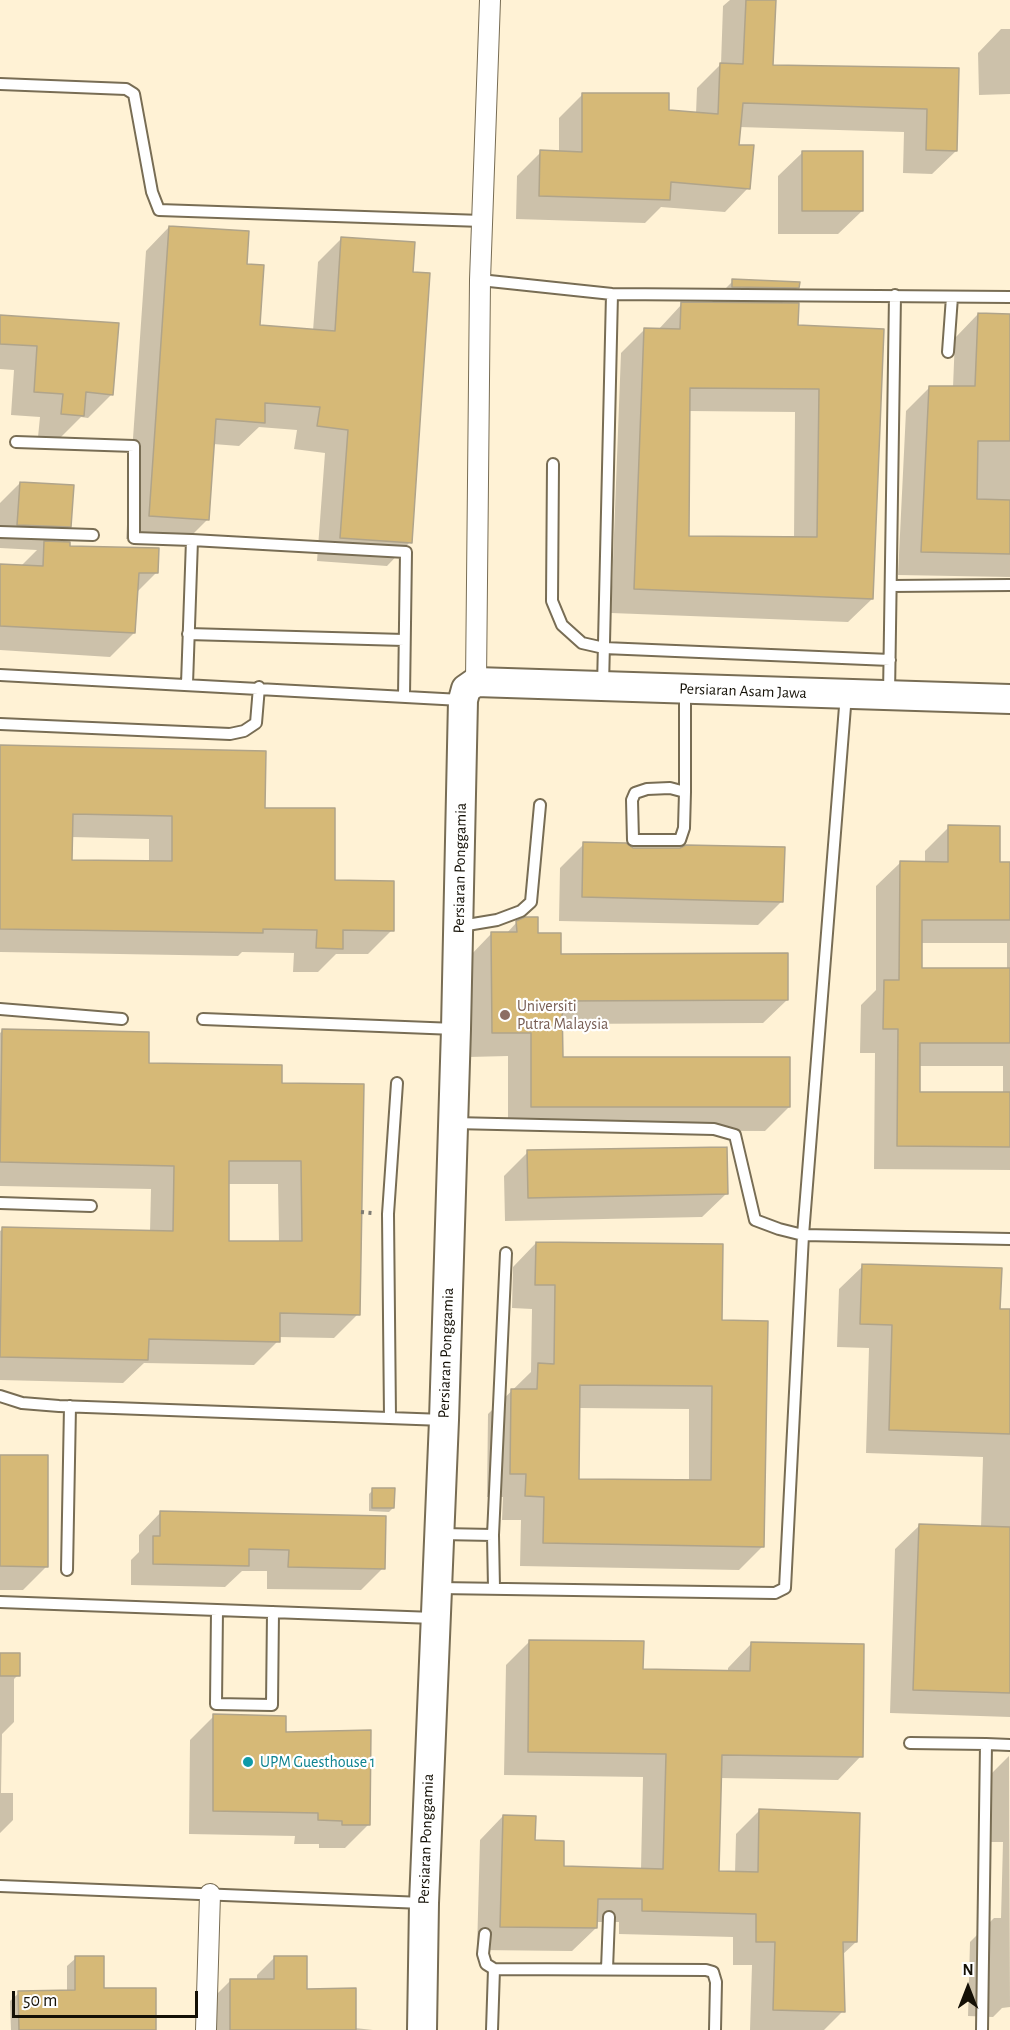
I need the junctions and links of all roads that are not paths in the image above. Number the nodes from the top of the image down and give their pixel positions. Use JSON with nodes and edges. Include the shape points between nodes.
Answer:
{"nodes":[{"id":1,"x":490,"y":0,"type":"edge"},
{"id":2,"x":0,"y":84,"type":"edge"},
{"id":3,"x":483,"y":221,"type":"junction"},
{"id":4,"x":480,"y":280,"type":"junction"},
{"id":5,"x":612,"y":294,"type":"junction"},
{"id":6,"x":896,"y":295,"type":"junction"},
{"id":7,"x":952,"y":297,"type":"junction"},
{"id":8,"x":1010,"y":297,"type":"edge"},
{"id":9,"x":948,"y":352,"type":"dead end"},
{"id":10,"x":16,"y":442,"type":"dead end"},
{"id":11,"x":553,"y":464,"type":"dead end"},
{"id":12,"x":0,"y":532,"type":"edge"},
{"id":13,"x":93,"y":535,"type":"dead end"},
{"id":14,"x":192,"y":540,"type":"junction"},
{"id":15,"x":1010,"y":585,"type":"edge"},
{"id":16,"x":891,"y":586,"type":"junction"},
{"id":17,"x":188,"y":634,"type":"junction"},
{"id":18,"x":404,"y":640,"type":"junction"},
{"id":19,"x":604,"y":648,"type":"junction"},
{"id":20,"x":890,"y":660,"type":"junction"},
{"id":21,"x":0,"y":675,"type":"edge"},
{"id":22,"x":187,"y":684,"type":"junction"},
{"id":23,"x":603,"y":686,"type":"junction"},
{"id":24,"x":259,"y":687,"type":"junction"},
{"id":25,"x":685,"y":689,"type":"junction"},
{"id":26,"x":469,"y":691,"type":"junction"},
{"id":27,"x":846,"y":694,"type":"junction"},
{"id":28,"x":404,"y":696,"type":"junction"},
{"id":29,"x":889,"y":696,"type":"junction"},
{"id":30,"x":1010,"y":699,"type":"edge"},
{"id":31,"x":0,"y":724,"type":"edge"},
{"id":32,"x":685,"y":792,"type":"junction"},
{"id":33,"x":540,"y":805,"type":"dead end"},
{"id":34,"x":459,"y":927,"type":"junction"},
{"id":35,"x":0,"y":1009,"type":"edge"},
{"id":36,"x":122,"y":1019,"type":"dead end"},
{"id":37,"x":203,"y":1019,"type":"dead end"},
{"id":38,"x":456,"y":1029,"type":"junction"},
{"id":39,"x":397,"y":1083,"type":"dead end"},
{"id":40,"x":454,"y":1123,"type":"junction"},
{"id":41,"x":0,"y":1203,"type":"edge"},
{"id":42,"x":91,"y":1206,"type":"dead end"},
{"id":43,"x":803,"y":1235,"type":"junction"},
{"id":44,"x":1010,"y":1239,"type":"edge"},
{"id":45,"x":506,"y":1253,"type":"dead end"},
{"id":46,"x":0,"y":1396,"type":"edge"},
{"id":47,"x":70,"y":1406,"type":"junction"},
{"id":48,"x":390,"y":1418,"type":"junction"},
{"id":49,"x":444,"y":1420,"type":"junction"},
{"id":50,"x":437,"y":1534,"type":"junction"},
{"id":51,"x":493,"y":1535,"type":"junction"},
{"id":52,"x":68,"y":1570,"type":"dead end"},
{"id":53,"x":435,"y":1588,"type":"junction"},
{"id":54,"x":494,"y":1588,"type":"junction"},
{"id":55,"x":0,"y":1602,"type":"edge"},
{"id":56,"x":217,"y":1610,"type":"junction"},
{"id":57,"x":273,"y":1612,"type":"junction"},
{"id":58,"x":435,"y":1618,"type":"junction"},
{"id":59,"x":910,"y":1743,"type":"dead end"},
{"id":60,"x":986,"y":1744,"type":"junction"},
{"id":61,"x":1010,"y":1745,"type":"edge"},
{"id":62,"x":0,"y":1886,"type":"edge"},
{"id":63,"x":210,"y":1894,"type":"junction"},
{"id":64,"x":424,"y":1903,"type":"junction"},
{"id":65,"x":609,"y":1917,"type":"dead end"},
{"id":66,"x":485,"y":1934,"type":"dead end"},
{"id":67,"x":494,"y":1969,"type":"junction"},
{"id":68,"x":607,"y":1969,"type":"junction"},
{"id":69,"x":206,"y":2030,"type":"edge"},
{"id":70,"x":422,"y":2030,"type":"edge"},
{"id":71,"x":492,"y":2030,"type":"edge"},
{"id":72,"x":715,"y":2030,"type":"edge"},
{"id":73,"x":982,"y":2030,"type":"edge"}],
"edges":[{"from":1,"to":3,"type":"street"},
{"from":2,"to":3,"type":"lane","via":[[126,89],[134,94],[152,192],[159,210]]},
{"from":3,"to":4,"type":"street"},
{"from":4,"to":5,"type":"lane"},
{"from":4,"to":26,"type":"street"},
{"from":5,"to":6,"type":"lane"},
{"from":5,"to":19,"type":"lane"},
{"from":6,"to":7,"type":"lane"},
{"from":6,"to":16,"type":"lane"},
{"from":7,"to":8,"type":"lane"},
{"from":7,"to":9,"type":"lane"},
{"from":10,"to":14,"type":"lane","via":[[134,446],[134,538]]},
{"from":11,"to":19,"type":"lane","via":[[552,601],[562,625],[582,643]]},
{"from":12,"to":13,"type":"lane"},
{"from":14,"to":17,"type":"lane"},
{"from":14,"to":18,"type":"lane","via":[[406,552]]},
{"from":15,"to":16,"type":"lane"},
{"from":16,"to":20,"type":"lane"},
{"from":17,"to":18,"type":"lane"},
{"from":17,"to":22,"type":"lane"},
{"from":18,"to":28,"type":"lane"},
{"from":19,"to":20,"type":"lane"},
{"from":19,"to":23,"type":"lane"},
{"from":20,"to":29,"type":"lane"},
{"from":21,"to":22,"type":"lane"},
{"from":22,"to":24,"type":"lane"},
{"from":23,"to":25,"type":"street","name":"Persiaran Asam Jawa"},
{"from":23,"to":26,"type":"street","name":"Persiaran Asam Jawa"},
{"from":24,"to":28,"type":"lane"},
{"from":24,"to":31,"type":"lane","via":[[256,723],[230,734]]},
{"from":25,"to":27,"type":"street","name":"Persiaran Asam Jawa"},
{"from":25,"to":32,"type":"lane"},
{"from":26,"to":28,"type":"lane"},
{"from":26,"to":34,"type":"street","name":"Persiaran Ponggamia"},
{"from":27,"to":29,"type":"street","name":"Persiaran Asam Jawa"},
{"from":27,"to":43,"type":"lane"},
{"from":29,"to":30,"type":"street","name":"Persiaran Asam Jawa"},
{"from":32,"to":32,"type":"lane","via":[[680,840],[633,840],[635,793],[670,788]]},
{"from":33,"to":34,"type":"lane","via":[[531,902],[521,911],[497,920]]},
{"from":34,"to":38,"type":"street","name":"Persiaran Ponggamia"},
{"from":35,"to":36,"type":"lane"},
{"from":37,"to":38,"type":"lane"},
{"from":38,"to":40,"type":"street","name":"Persiaran Ponggamia"},
{"from":39,"to":48,"type":"lane","via":[[388,1214]]},
{"from":40,"to":43,"type":"lane","via":[[714,1129],[735,1136],[755,1220]]},
{"from":40,"to":49,"type":"street","name":"Persiaran Ponggamia"},
{"from":41,"to":42,"type":"lane"},
{"from":43,"to":44,"type":"lane"},
{"from":43,"to":54,"type":"lane","via":[[785,1588],[775,1593]]},
{"from":45,"to":51,"type":"lane"},
{"from":46,"to":47,"type":"lane","via":[[22,1403]]},
{"from":47,"to":48,"type":"lane"},
{"from":47,"to":52,"type":"lane"},
{"from":48,"to":49,"type":"lane"},
{"from":49,"to":50,"type":"street","name":"Persiaran Ponggamia"},
{"from":50,"to":51,"type":"lane"},
{"from":50,"to":53,"type":"street","name":"Persiaran Ponggamia"},
{"from":51,"to":54,"type":"lane"},
{"from":53,"to":54,"type":"lane"},
{"from":53,"to":58,"type":"street","name":"Persiaran Ponggamia"},
{"from":55,"to":56,"type":"lane"},
{"from":56,"to":57,"type":"lane"},
{"from":56,"to":57,"type":"lane","via":[[216,1704],[272,1705]]},
{"from":57,"to":58,"type":"lane"},
{"from":58,"to":64,"type":"street","name":"Persiaran Ponggamia"},
{"from":59,"to":60,"type":"lane"},
{"from":60,"to":61,"type":"lane"},
{"from":60,"to":73,"type":"lane"},
{"from":62,"to":63,"type":"lane"},
{"from":63,"to":64,"type":"lane"},
{"from":63,"to":69,"type":"street"},
{"from":64,"to":70,"type":"street","name":"Persiaran Ponggamia"},
{"from":65,"to":68,"type":"lane"},
{"from":66,"to":67,"type":"lane","via":[[483,1954],[486,1964]]},
{"from":67,"to":68,"type":"lane"},
{"from":67,"to":71,"type":"lane"},
{"from":68,"to":72,"type":"lane","via":[[713,1972]]}]}
